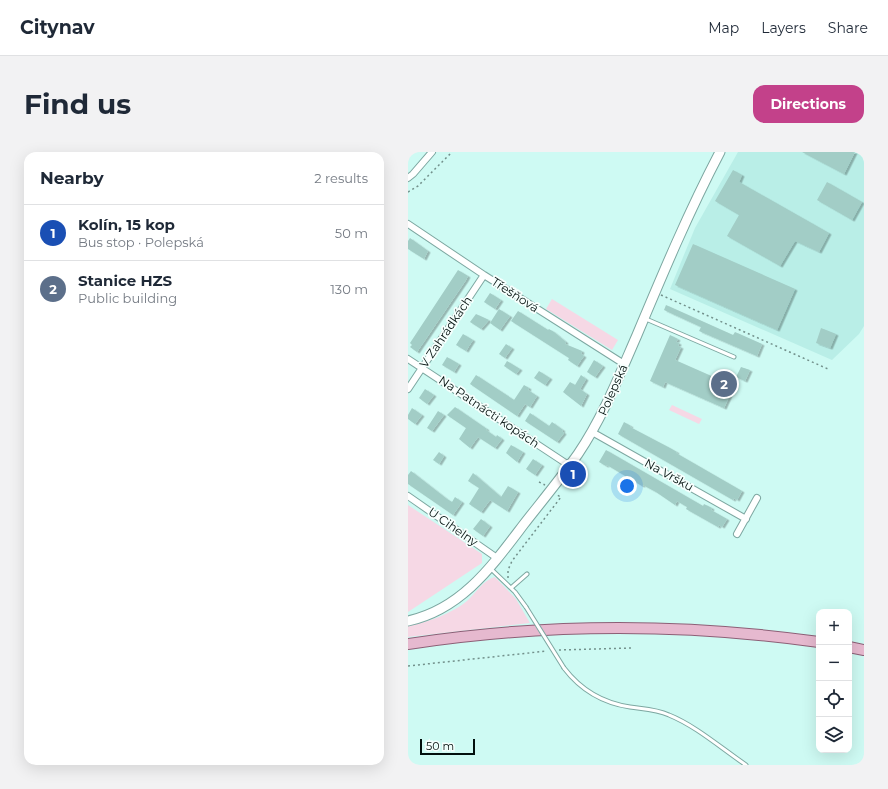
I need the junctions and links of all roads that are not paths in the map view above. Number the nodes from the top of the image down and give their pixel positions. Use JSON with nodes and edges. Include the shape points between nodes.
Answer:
{"nodes":[{"id":1,"x":432,"y":152,"type":"edge"},
{"id":2,"x":720,"y":152,"type":"edge"},
{"id":3,"x":411,"y":176,"type":"edge"},
{"id":4,"x":408,"y":224,"type":"edge"},
{"id":5,"x":484,"y":275,"type":"junction"},
{"id":6,"x":644,"y":318,"type":"junction"},
{"id":7,"x":734,"y":357,"type":"dead end"},
{"id":8,"x":408,"y":359,"type":"edge"},
{"id":9,"x":624,"y":364,"type":"junction"},
{"id":10,"x":422,"y":368,"type":"junction"},
{"id":11,"x":408,"y":389,"type":"edge"},
{"id":12,"x":592,"y":432,"type":"junction"},
{"id":13,"x":570,"y":466,"type":"junction"},
{"id":14,"x":408,"y":496,"type":"edge"},
{"id":15,"x":757,"y":498,"type":"dead end"},
{"id":16,"x":746,"y":519,"type":"junction"},
{"id":17,"x":737,"y":534,"type":"dead end"},
{"id":18,"x":498,"y":558,"type":"junction"},
{"id":19,"x":490,"y":568,"type":"junction"},
{"id":20,"x":526,"y":574,"type":"dead end"},
{"id":21,"x":511,"y":588,"type":"junction"},
{"id":22,"x":408,"y":621,"type":"edge"},
{"id":23,"x":816,"y":642,"type":"edge"},
{"id":24,"x":408,"y":644,"type":"edge"},
{"id":25,"x":852,"y":648,"type":"edge"},
{"id":26,"x":864,"y":650,"type":"edge"},
{"id":27,"x":746,"y":765,"type":"edge"}],
"edges":[{"from":1,"to":3,"type":"street"},
{"from":2,"to":6,"type":"main road","name":"Polepská","via":[[698,195]]},
{"from":4,"to":5,"type":"street","name":"Třešňová"},
{"from":5,"to":9,"type":"street","name":"Třešňová"},
{"from":5,"to":10,"type":"street","name":"V Zahrádkách"},
{"from":6,"to":7,"type":"lane"},
{"from":6,"to":9,"type":"main road","name":"Polepská"},
{"from":8,"to":10,"type":"street","name":"Na Patnácti kopách"},
{"from":9,"to":12,"type":"main road","name":"Polepská"},
{"from":10,"to":11,"type":"street","name":"V Zahrádkách"},
{"from":10,"to":13,"type":"street","name":"Na Patnácti kopách"},
{"from":12,"to":13,"type":"main road","name":"Polepská"},
{"from":12,"to":16,"type":"street","name":"Na Vršku"},
{"from":13,"to":18,"type":"main road","name":"Polepská"},
{"from":14,"to":18,"type":"street","name":"U Cihelny"},
{"from":15,"to":16,"type":"street"},
{"from":16,"to":17,"type":"street"},
{"from":18,"to":19,"type":"main road","name":"Polepská"},
{"from":19,"to":21,"type":"lane"},
{"from":19,"to":22,"type":"main road","name":"Polepská","via":[[459,598],[434,613]]},
{"from":20,"to":21,"type":"lane"},
{"from":21,"to":27,"type":"lane","bridge":true,"via":[[526,607],[564,668],[583,687],[602,699],[622,706],[648,709],[671,716]]},
{"from":23,"to":24,"type":"main road","via":[[727,632],[612,627],[504,632]]},
{"from":25,"to":26,"type":"main road"}]}
